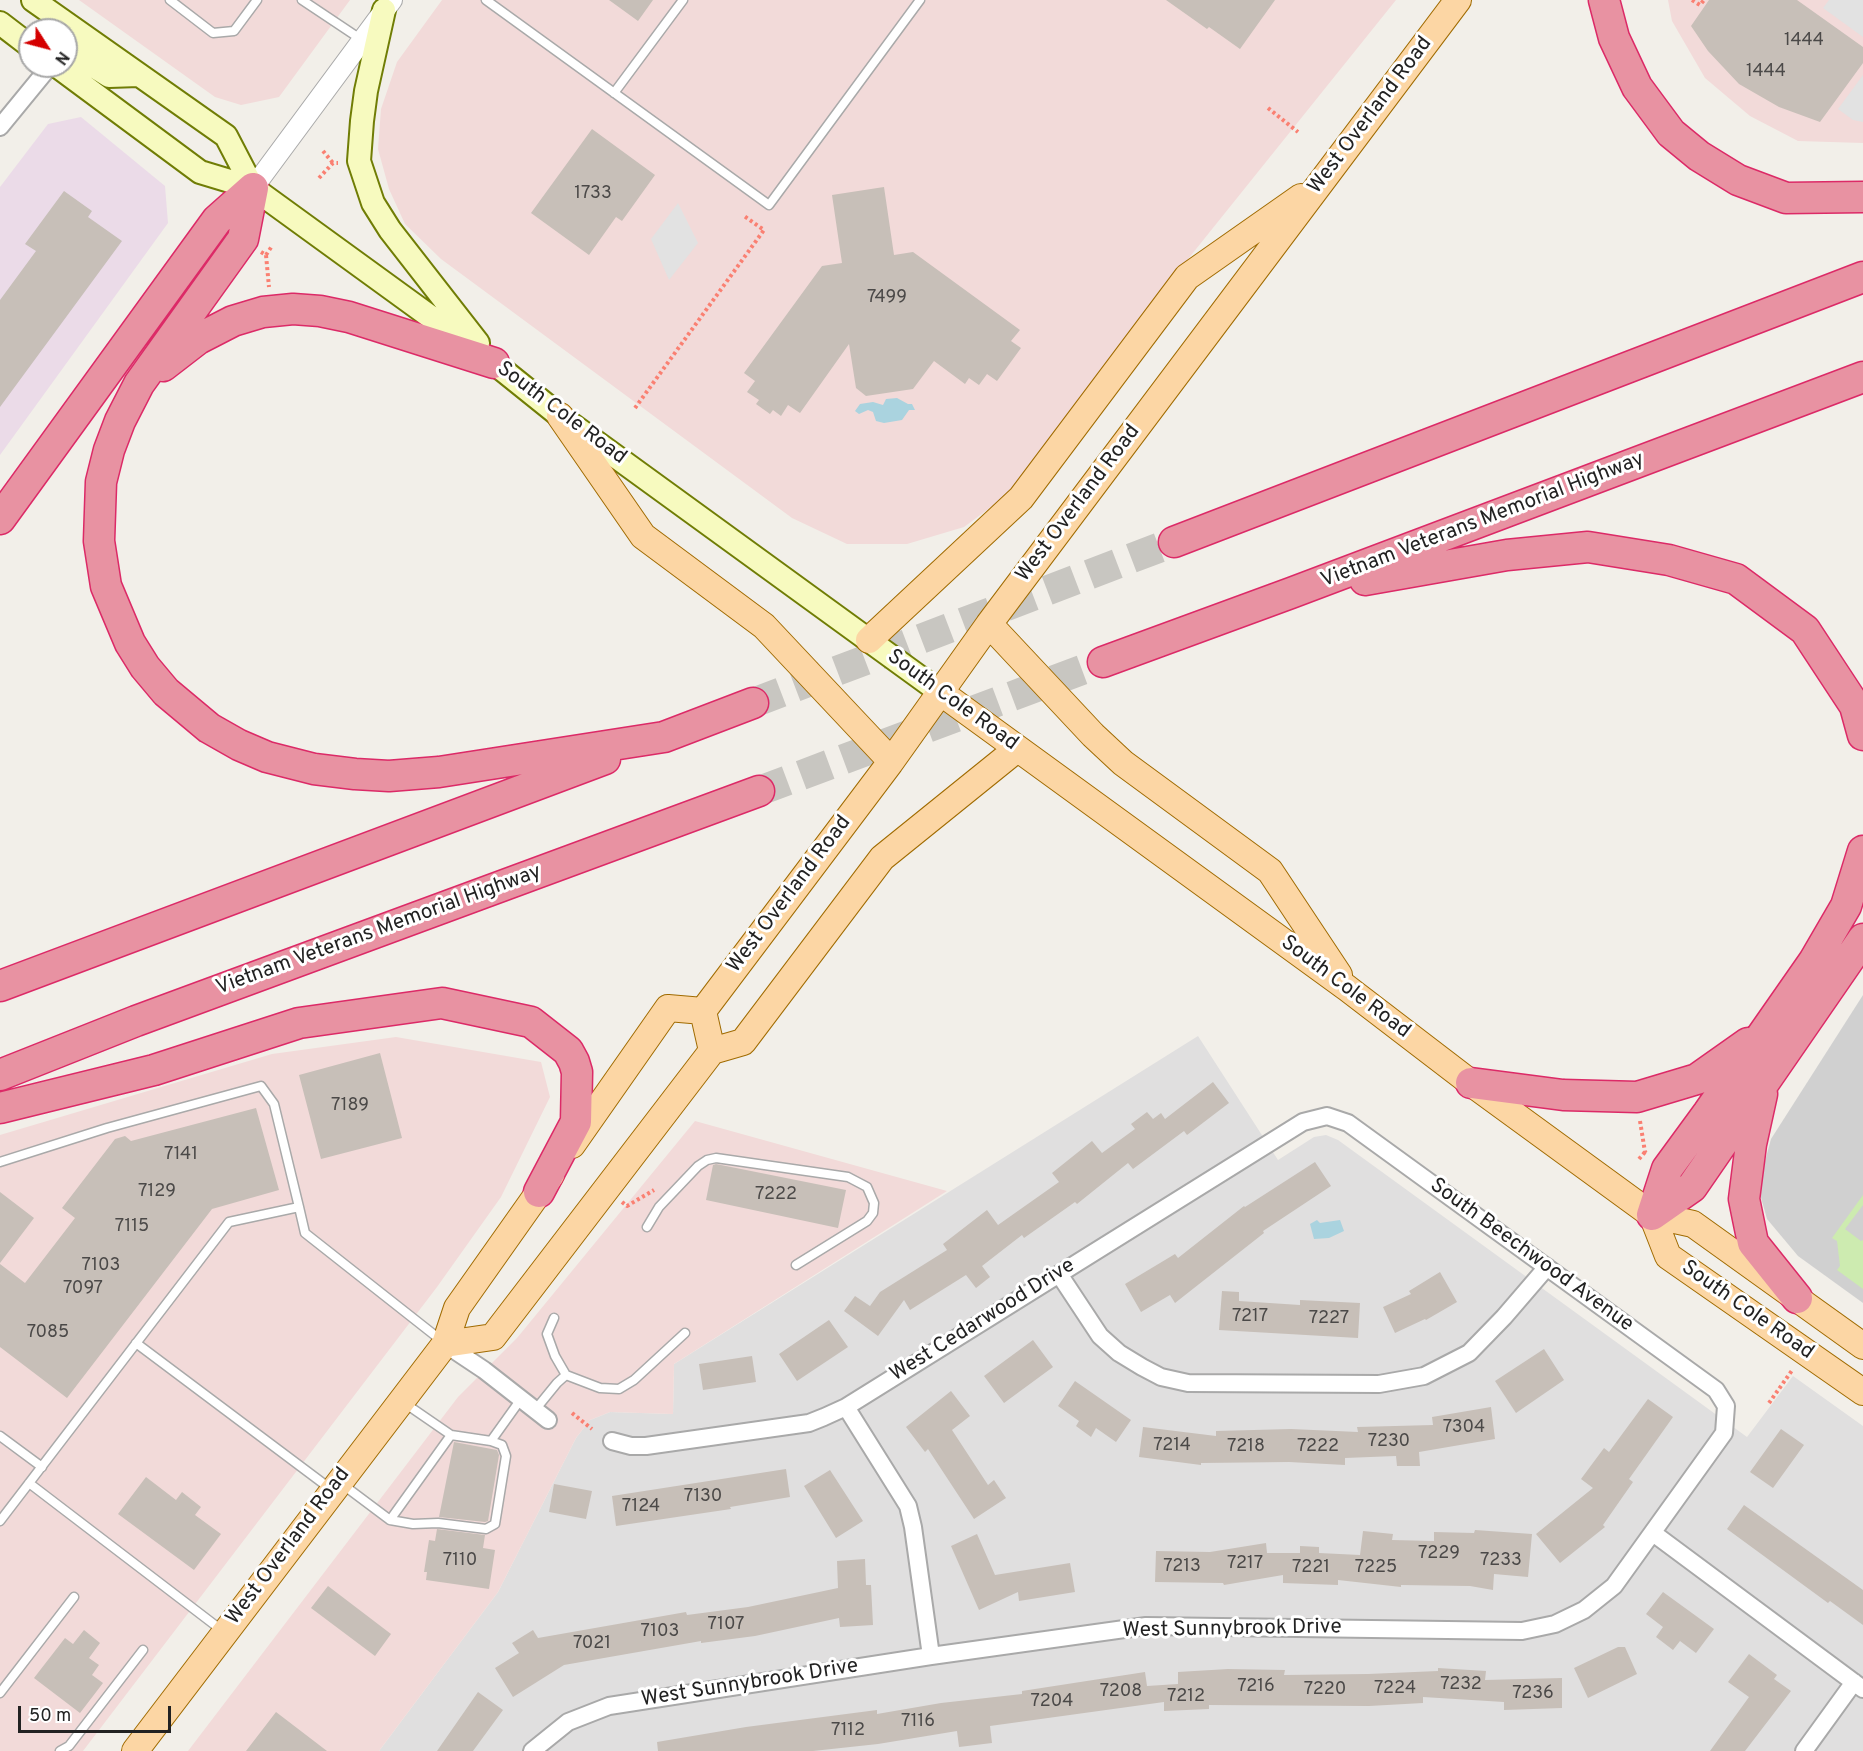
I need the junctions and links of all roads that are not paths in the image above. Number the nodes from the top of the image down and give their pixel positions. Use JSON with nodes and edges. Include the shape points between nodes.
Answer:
{"nodes":[{"id":1,"x":33,"y":0,"type":"edge"},
{"id":2,"x":170,"y":0,"type":"edge"},
{"id":3,"x":257,"y":0,"type":"edge"},
{"id":4,"x":302,"y":0,"type":"edge"},
{"id":5,"x":486,"y":0,"type":"edge"},
{"id":6,"x":683,"y":0,"type":"edge"},
{"id":7,"x":920,"y":0,"type":"edge"},
{"id":8,"x":1458,"y":0,"type":"edge"},
{"id":9,"x":1604,"y":0,"type":"edge"},
{"id":10,"x":388,"y":5,"type":"edge"},
{"id":11,"x":0,"y":23,"type":"edge"},
{"id":12,"x":18,"y":37,"type":"edge"},
{"id":13,"x":362,"y":41,"type":"junction"},
{"id":14,"x":78,"y":56,"type":"edge"},
{"id":15,"x":139,"y":75,"type":"junction"},
{"id":16,"x":40,"y":78,"type":"edge"},
{"id":17,"x":73,"y":78,"type":"edge"},
{"id":18,"x":614,"y":93,"type":"junction"},
{"id":19,"x":0,"y":127,"type":"edge"},
{"id":20,"x":1321,"y":183,"type":"junction"},
{"id":21,"x":253,"y":188,"type":"junction"},
{"id":22,"x":1863,"y":196,"type":"edge"},
{"id":23,"x":1863,"y":277,"type":"edge"},
{"id":24,"x":494,"y":363,"type":"junction"},
{"id":25,"x":1863,"y":377,"type":"edge"},
{"id":26,"x":139,"y":384,"type":"junction"},
{"id":27,"x":560,"y":416,"type":"junction"},
{"id":28,"x":0,"y":519,"type":"edge"},
{"id":29,"x":1174,"y":542,"type":"tunnel mouth"},
{"id":30,"x":1291,"y":593,"type":"junction"},
{"id":31,"x":989,"y":624,"type":"junction"},
{"id":32,"x":869,"y":640,"type":"junction"},
{"id":33,"x":1103,"y":662,"type":"tunnel mouth"},
{"id":34,"x":940,"y":692,"type":"junction"},
{"id":35,"x":753,"y":703,"type":"tunnel mouth"},
{"id":36,"x":1863,"y":735,"type":"edge"},
{"id":37,"x":664,"y":737,"type":"junction"},
{"id":38,"x":1017,"y":748,"type":"junction"},
{"id":39,"x":891,"y":761,"type":"junction"},
{"id":40,"x":759,"y":791,"type":"tunnel mouth"},
{"id":41,"x":1863,"y":851,"type":"edge"},
{"id":42,"x":1863,"y":939,"type":"edge"},
{"id":43,"x":0,"y":986,"type":"edge"},
{"id":44,"x":1347,"y":988,"type":"junction"},
{"id":45,"x":704,"y":1011,"type":"junction"},
{"id":46,"x":1763,"y":1033,"type":"junction"},
{"id":47,"x":712,"y":1051,"type":"junction"},
{"id":48,"x":0,"y":1075,"type":"edge"},
{"id":49,"x":1764,"y":1082,"type":"junction"},
{"id":50,"x":1471,"y":1083,"type":"junction"},
{"id":51,"x":0,"y":1108,"type":"edge"},
{"id":52,"x":1327,"y":1116,"type":"joint"},
{"id":53,"x":0,"y":1162,"type":"edge"},
{"id":54,"x":539,"y":1191,"type":"junction"},
{"id":55,"x":299,"y":1207,"type":"junction"},
{"id":56,"x":1652,"y":1215,"type":"junction"},
{"id":57,"x":647,"y":1227,"type":"dead end"},
{"id":58,"x":796,"y":1265,"type":"dead end"},
{"id":59,"x":1546,"y":1267,"type":"junction"},
{"id":60,"x":1059,"y":1274,"type":"junction"},
{"id":61,"x":1797,"y":1298,"type":"junction"},
{"id":62,"x":554,"y":1318,"type":"dead end"},
{"id":63,"x":685,"y":1333,"type":"dead end"},
{"id":64,"x":136,"y":1343,"type":"junction"},
{"id":65,"x":445,"y":1344,"type":"junction"},
{"id":66,"x":1863,"y":1346,"type":"edge"},
{"id":67,"x":566,"y":1375,"type":"junction"},
{"id":68,"x":1863,"y":1392,"type":"edge"},
{"id":69,"x":521,"y":1399,"type":"junction"},
{"id":70,"x":401,"y":1401,"type":"junction"},
{"id":71,"x":1726,"y":1406,"type":"joint"},
{"id":72,"x":846,"y":1407,"type":"junction"},
{"id":73,"x":542,"y":1415,"type":"joint"},
{"id":74,"x":451,"y":1435,"type":"junction"},
{"id":75,"x":0,"y":1436,"type":"edge"},
{"id":76,"x":491,"y":1441,"type":"junction"},
{"id":77,"x":612,"y":1441,"type":"dead end"},
{"id":78,"x":42,"y":1467,"type":"junction"},
{"id":79,"x":29,"y":1483,"type":"junction"},
{"id":80,"x":336,"y":1486,"type":"junction"},
{"id":81,"x":390,"y":1520,"type":"junction"},
{"id":82,"x":0,"y":1521,"type":"edge"},
{"id":83,"x":1653,"y":1533,"type":"junction"},
{"id":84,"x":74,"y":1597,"type":"dead end"},
{"id":85,"x":225,"y":1632,"type":"junction"},
{"id":86,"x":143,"y":1650,"type":"dead end"},
{"id":87,"x":931,"y":1656,"type":"junction"},
{"id":88,"x":1858,"y":1685,"type":"edge"},
{"id":89,"x":0,"y":1693,"type":"edge"},
{"id":90,"x":60,"y":1751,"type":"edge"},
{"id":91,"x":135,"y":1751,"type":"edge"},
{"id":92,"x":532,"y":1751,"type":"edge"},
{"id":93,"x":1804,"y":1751,"type":"edge"}],
"edges":[{"from":1,"to":15,"type":"main road","name":"South Cole Road"},
{"from":2,"to":3,"type":"lane","via":[[213,33],[234,31]]},
{"from":4,"to":13,"type":"lane"},
{"from":5,"to":18,"type":"lane"},
{"from":6,"to":18,"type":"lane"},
{"from":7,"to":18,"type":"lane","via":[[770,205]]},
{"from":8,"to":20,"type":"main road","name":"West Overland Road"},
{"from":9,"to":22,"type":"highway","via":[[1614,38],[1637,87],[1671,133],[1700,156],[1738,180],[1786,198]]},
{"from":10,"to":13,"type":"street"},
{"from":10,"to":24,"type":"main road","via":[[366,91],[359,161],[374,203],[390,230]]},
{"from":11,"to":12,"type":"main road"},
{"from":13,"to":21,"type":"street"},
{"from":14,"to":15,"type":"main road","via":[[110,76]]},
{"from":15,"to":21,"type":"main road","name":"South Cole Road","via":[[226,136]]},
{"from":16,"to":19,"type":"street"},
{"from":17,"to":21,"type":"main road","name":"South Cole Road","via":[[200,171]]},
{"from":20,"to":31,"type":"main road","name":"West Overland Road"},
{"from":20,"to":32,"type":"main road","via":[[1187,277],[1021,498]]},
{"from":21,"to":24,"type":"main road","name":"South Cole Road"},
{"from":21,"to":26,"type":"highway","via":[[243,239]]},
{"from":21,"to":28,"type":"highway","via":[[217,220]]},
{"from":23,"to":29,"type":"highway"},
{"from":24,"to":26,"type":"highway","via":[[350,317],[283,310],[244,317],[211,332]]},
{"from":24,"to":27,"type":"main road","name":"South Cole Road"},
{"from":25,"to":30,"type":"highway","name":"Vietnam Veterans Memorial Highway"},
{"from":26,"to":37,"type":"highway","via":[[120,421],[101,482],[99,541],[104,575],[123,629],[145,667],[175,700],[209,728],[283,762],[340,773],[389,776],[439,772]]},
{"from":27,"to":32,"type":"main road","name":"South Cole Road"},
{"from":27,"to":39,"type":"main road","via":[[643,536],[761,623]]},
{"from":30,"to":33,"type":"highway","name":"Vietnam Veterans Memorial Highway"},
{"from":30,"to":36,"type":"highway","via":[[1507,555],[1588,547],[1669,560],[1736,579],[1805,630],[1855,706]]},
{"from":31,"to":34,"type":"main road","name":"West Overland Road"},
{"from":31,"to":44,"type":"main road","via":[[1124,763],[1270,871]]},
{"from":32,"to":34,"type":"main road","name":"South Cole Road"},
{"from":34,"to":38,"type":"main road","name":"South Cole Road"},
{"from":34,"to":39,"type":"main road","name":"West Overland Road"},
{"from":35,"to":37,"type":"highway"},
{"from":37,"to":43,"type":"highway"},
{"from":38,"to":44,"type":"main road","name":"South Cole Road"},
{"from":38,"to":47,"type":"main road","via":[[882,858],[743,1042]]},
{"from":39,"to":45,"type":"main road","name":"West Overland Road"},
{"from":40,"to":48,"type":"highway","name":"Vietnam Veterans Memorial Highway"},
{"from":41,"to":46,"type":"highway","via":[[1846,906],[1814,961]]},
{"from":42,"to":49,"type":"highway"},
{"from":44,"to":50,"type":"main road","name":"South Cole Road"},
{"from":45,"to":47,"type":"main road"},
{"from":45,"to":54,"type":"main road","name":"West Overland Road","via":[[668,1008]]},
{"from":46,"to":50,"type":"highway","via":[[1697,1079],[1637,1097],[1563,1095]]},
{"from":46,"to":56,"type":"highway","via":[[1667,1168]]},
{"from":47,"to":65,"type":"main road","via":[[493,1337]]},
{"from":49,"to":56,"type":"highway","via":[[1692,1187]]},
{"from":49,"to":61,"type":"highway","via":[[1743,1199],[1753,1243]]},
{"from":50,"to":56,"type":"main road","name":"South Cole Road"},
{"from":51,"to":54,"type":"highway","via":[[154,1070],[299,1023],[442,1003],[531,1022],[568,1052],[574,1062],[578,1072],[576,1122]]},
{"from":52,"to":59,"type":"street","name":"South Beechwood Avenue","via":[[1348,1123]]},
{"from":52,"to":60,"type":"street","name":"West Cedarwood Drive","via":[[1303,1122]]},
{"from":53,"to":55,"type":"lane","via":[[261,1086],[274,1104]]},
{"from":54,"to":65,"type":"main road","name":"West Overland Road","via":[[457,1308]]},
{"from":55,"to":64,"type":"lane","via":[[229,1222]]},
{"from":55,"to":65,"type":"lane","via":[[304,1233]]},
{"from":56,"to":61,"type":"main road","name":"South Cole Road","via":[[1693,1224]]},
{"from":56,"to":68,"type":"main road","name":"South Cole Road","via":[[1668,1256]]},
{"from":57,"to":58,"type":"lane","via":[[659,1207],[698,1166],[716,1158],[848,1177],[867,1187],[874,1203],[867,1221]]},
{"from":59,"to":60,"type":"street","via":[[1469,1353],[1424,1376],[1379,1384],[1188,1383],[1161,1377],[1119,1353],[1100,1336]]},
{"from":59,"to":71,"type":"street","name":"South Beechwood Avenue","via":[[1716,1390]]},
{"from":60,"to":72,"type":"street","name":"West Cedarwood Drive"},
{"from":61,"to":66,"type":"main road","name":"South Cole Road"},
{"from":62,"to":67,"type":"lane","via":[[547,1334]]},
{"from":63,"to":67,"type":"lane","via":[[619,1389],[600,1388]]},
{"from":64,"to":78,"type":"lane"},
{"from":64,"to":80,"type":"lane"},
{"from":65,"to":69,"type":"street"},
{"from":65,"to":70,"type":"main road","name":"West Overland Road"},
{"from":67,"to":73,"type":"lane","via":[[557,1383]]},
{"from":69,"to":73,"type":"street"},
{"from":69,"to":76,"type":"lane"},
{"from":70,"to":74,"type":"lane"},
{"from":70,"to":80,"type":"main road","name":"West Overland Road"},
{"from":71,"to":83,"type":"street","name":"West Sunnybrook Drive","via":[[1725,1433]]},
{"from":72,"to":77,"type":"street","name":"West Cedarwood Drive","via":[[809,1423],[646,1446]]},
{"from":72,"to":87,"type":"street","via":[[908,1506]]},
{"from":74,"to":76,"type":"lane"},
{"from":74,"to":81,"type":"lane"},
{"from":75,"to":78,"type":"lane"},
{"from":76,"to":81,"type":"lane","via":[[502,1445],[506,1456],[495,1524],[486,1529]]},
{"from":78,"to":79,"type":"lane"},
{"from":79,"to":82,"type":"lane"},
{"from":79,"to":85,"type":"lane"},
{"from":80,"to":81,"type":"lane"},
{"from":80,"to":85,"type":"main road","name":"West Overland Road"},
{"from":83,"to":87,"type":"street","name":"West Sunnybrook Drive","via":[[1614,1586],[1584,1610],[1555,1624],[1522,1631],[1146,1626]]},
{"from":83,"to":88,"type":"street"},
{"from":84,"to":89,"type":"lane"},
{"from":85,"to":91,"type":"main road","name":"West Overland Road"},
{"from":86,"to":90,"type":"lane","via":[[69,1746]]},
{"from":87,"to":92,"type":"street","name":"West Sunnybrook Drive","via":[[609,1706],[568,1722]]},
{"from":88,"to":93,"type":"street"}]}
